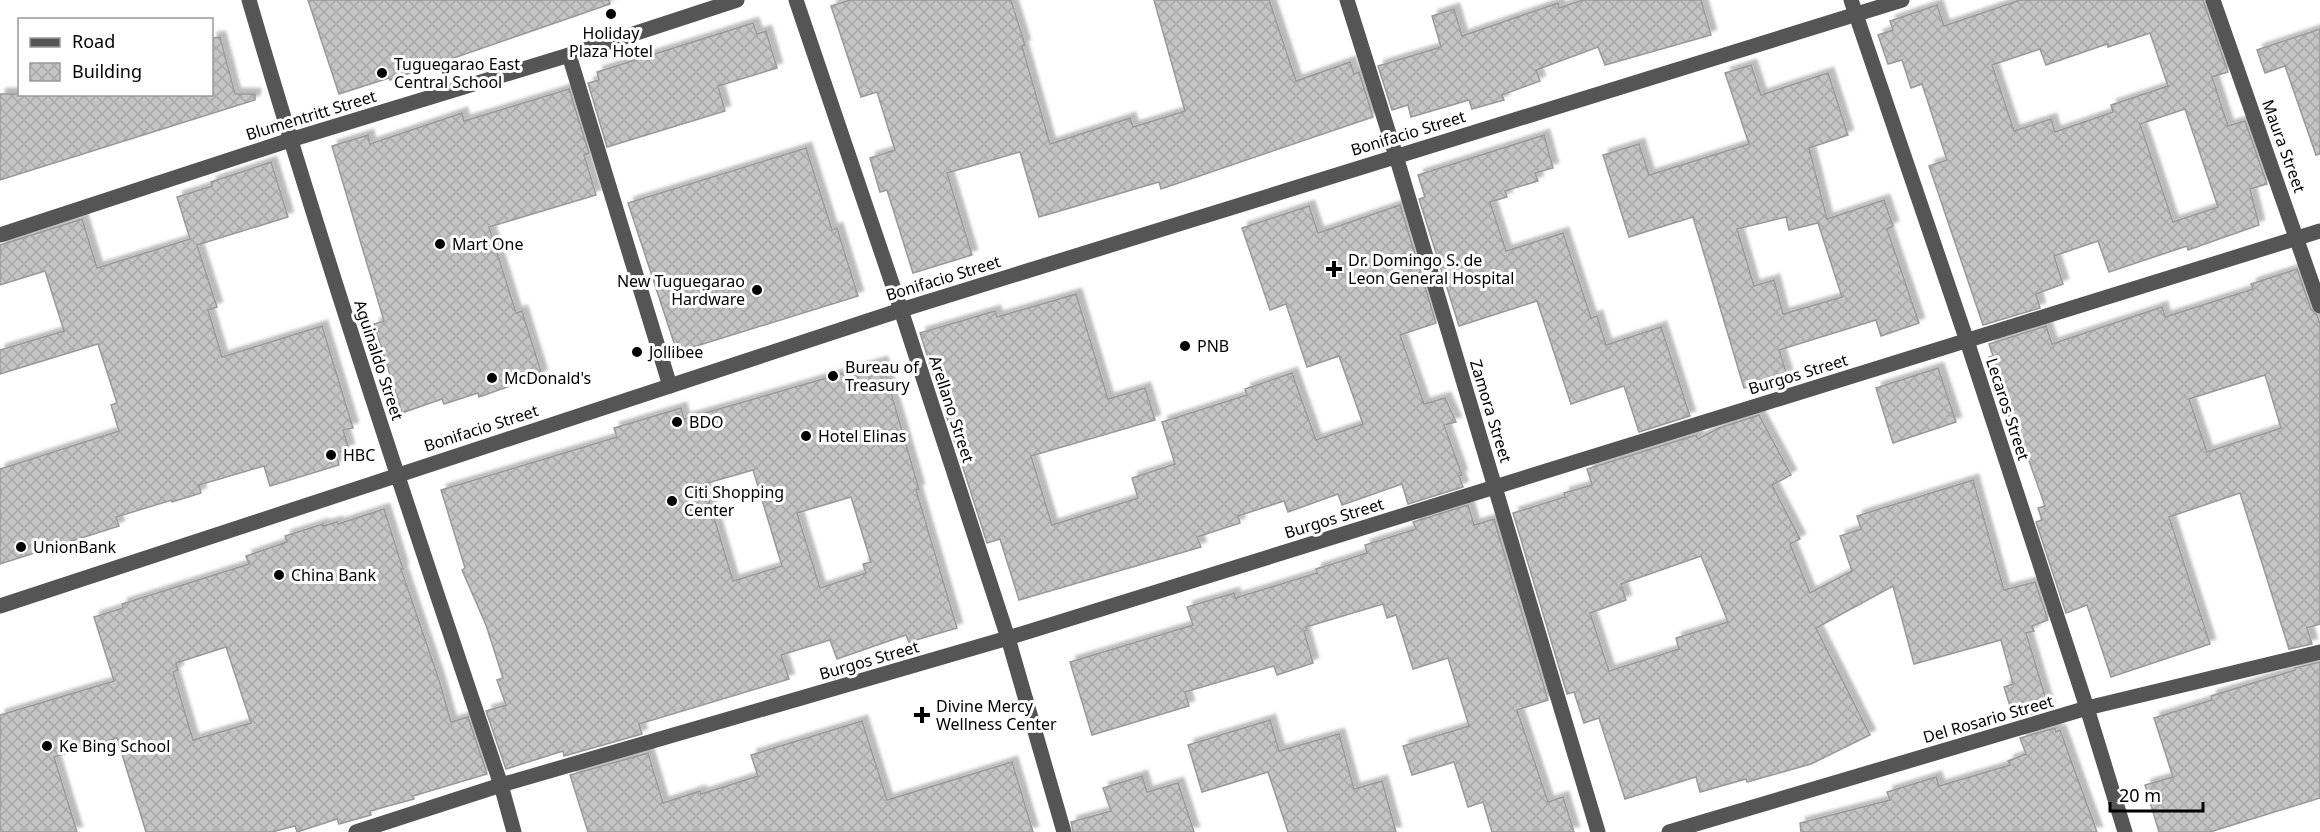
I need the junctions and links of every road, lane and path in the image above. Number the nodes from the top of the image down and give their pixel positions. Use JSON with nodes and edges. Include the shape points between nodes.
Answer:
{"nodes":[{"id":1,"x":249,"y":0,"type":"edge"},
{"id":2,"x":737,"y":0,"type":"edge"},
{"id":3,"x":796,"y":0,"type":"edge"},
{"id":4,"x":1347,"y":0,"type":"edge"},
{"id":5,"x":1902,"y":0,"type":"edge"},
{"id":6,"x":2213,"y":0,"type":"edge"},
{"id":7,"x":1853,"y":7,"type":"edge"},
{"id":8,"x":568,"y":55,"type":"junction"},
{"id":9,"x":290,"y":140,"type":"junction"},
{"id":10,"x":1396,"y":156,"type":"junction"},
{"id":11,"x":2320,"y":231,"type":"edge"},
{"id":12,"x":0,"y":235,"type":"edge"},
{"id":13,"x":2298,"y":238,"type":"junction"},
{"id":14,"x":2320,"y":306,"type":"edge"},
{"id":15,"x":901,"y":309,"type":"junction"},
{"id":16,"x":1967,"y":341,"type":"junction"},
{"id":17,"x":670,"y":386,"type":"junction"},
{"id":18,"x":396,"y":474,"type":"junction"},
{"id":19,"x":1495,"y":486,"type":"junction"},
{"id":20,"x":0,"y":606,"type":"edge"},
{"id":21,"x":1008,"y":638,"type":"junction"},
{"id":22,"x":2320,"y":652,"type":"edge"},
{"id":23,"x":2087,"y":708,"type":"junction"},
{"id":24,"x":501,"y":785,"type":"junction"},
{"id":25,"x":356,"y":832,"type":"edge"},
{"id":26,"x":514,"y":832,"type":"edge"},
{"id":27,"x":1064,"y":832,"type":"edge"},
{"id":28,"x":1598,"y":832,"type":"edge"},
{"id":29,"x":1669,"y":832,"type":"edge"},
{"id":30,"x":2126,"y":832,"type":"edge"}],
"edges":[{"from":1,"to":9,"type":"street","name":"Aguinaldo Street"},
{"from":2,"to":8,"type":"street","name":"Blumentritt Street"},
{"from":3,"to":15,"type":"street","name":"Arellano Street"},
{"from":4,"to":10,"type":"street","name":"Zamora Street"},
{"from":5,"to":7,"type":"street","name":"Bonifacio Street"},
{"from":6,"to":13,"type":"street","name":"Maura Street"},
{"from":7,"to":10,"type":"street","name":"Bonifacio Street"},
{"from":7,"to":16,"type":"street","name":"Lecaros Street"},
{"from":8,"to":9,"type":"street","name":"Blumentritt Street"},
{"from":8,"to":17,"type":"street"},
{"from":9,"to":12,"type":"street","name":"Blumentritt Street"},
{"from":9,"to":18,"type":"street","name":"Aguinaldo Street"},
{"from":10,"to":15,"type":"street","name":"Bonifacio Street"},
{"from":10,"to":19,"type":"street","name":"Zamora Street"},
{"from":11,"to":13,"type":"street","name":"Burgos Street"},
{"from":13,"to":14,"type":"street","name":"Maura Street"},
{"from":13,"to":16,"type":"street","name":"Burgos Street"},
{"from":15,"to":17,"type":"street","name":"Bonifacio Street"},
{"from":15,"to":21,"type":"street","name":"Arellano Street"},
{"from":16,"to":19,"type":"street","name":"Burgos Street"},
{"from":16,"to":23,"type":"street","name":"Lecaros Street"},
{"from":17,"to":18,"type":"street","name":"Bonifacio Street"},
{"from":18,"to":20,"type":"street","name":"Bonifacio Street"},
{"from":18,"to":24,"type":"street","name":"Aguinaldo Street"},
{"from":19,"to":21,"type":"street","name":"Burgos Street"},
{"from":19,"to":28,"type":"street","name":"Zamora Street"},
{"from":21,"to":24,"type":"street","name":"Burgos Street"},
{"from":21,"to":27,"type":"street","name":"Arellano Street"},
{"from":22,"to":23,"type":"street","name":"Del Rosario Street"},
{"from":23,"to":29,"type":"street","name":"Del Rosario Street"},
{"from":23,"to":30,"type":"street","name":"Lecaros Street"},
{"from":24,"to":25,"type":"street","name":"Burgos Street"},
{"from":24,"to":26,"type":"street","name":"Aguinaldo Street"}]}
